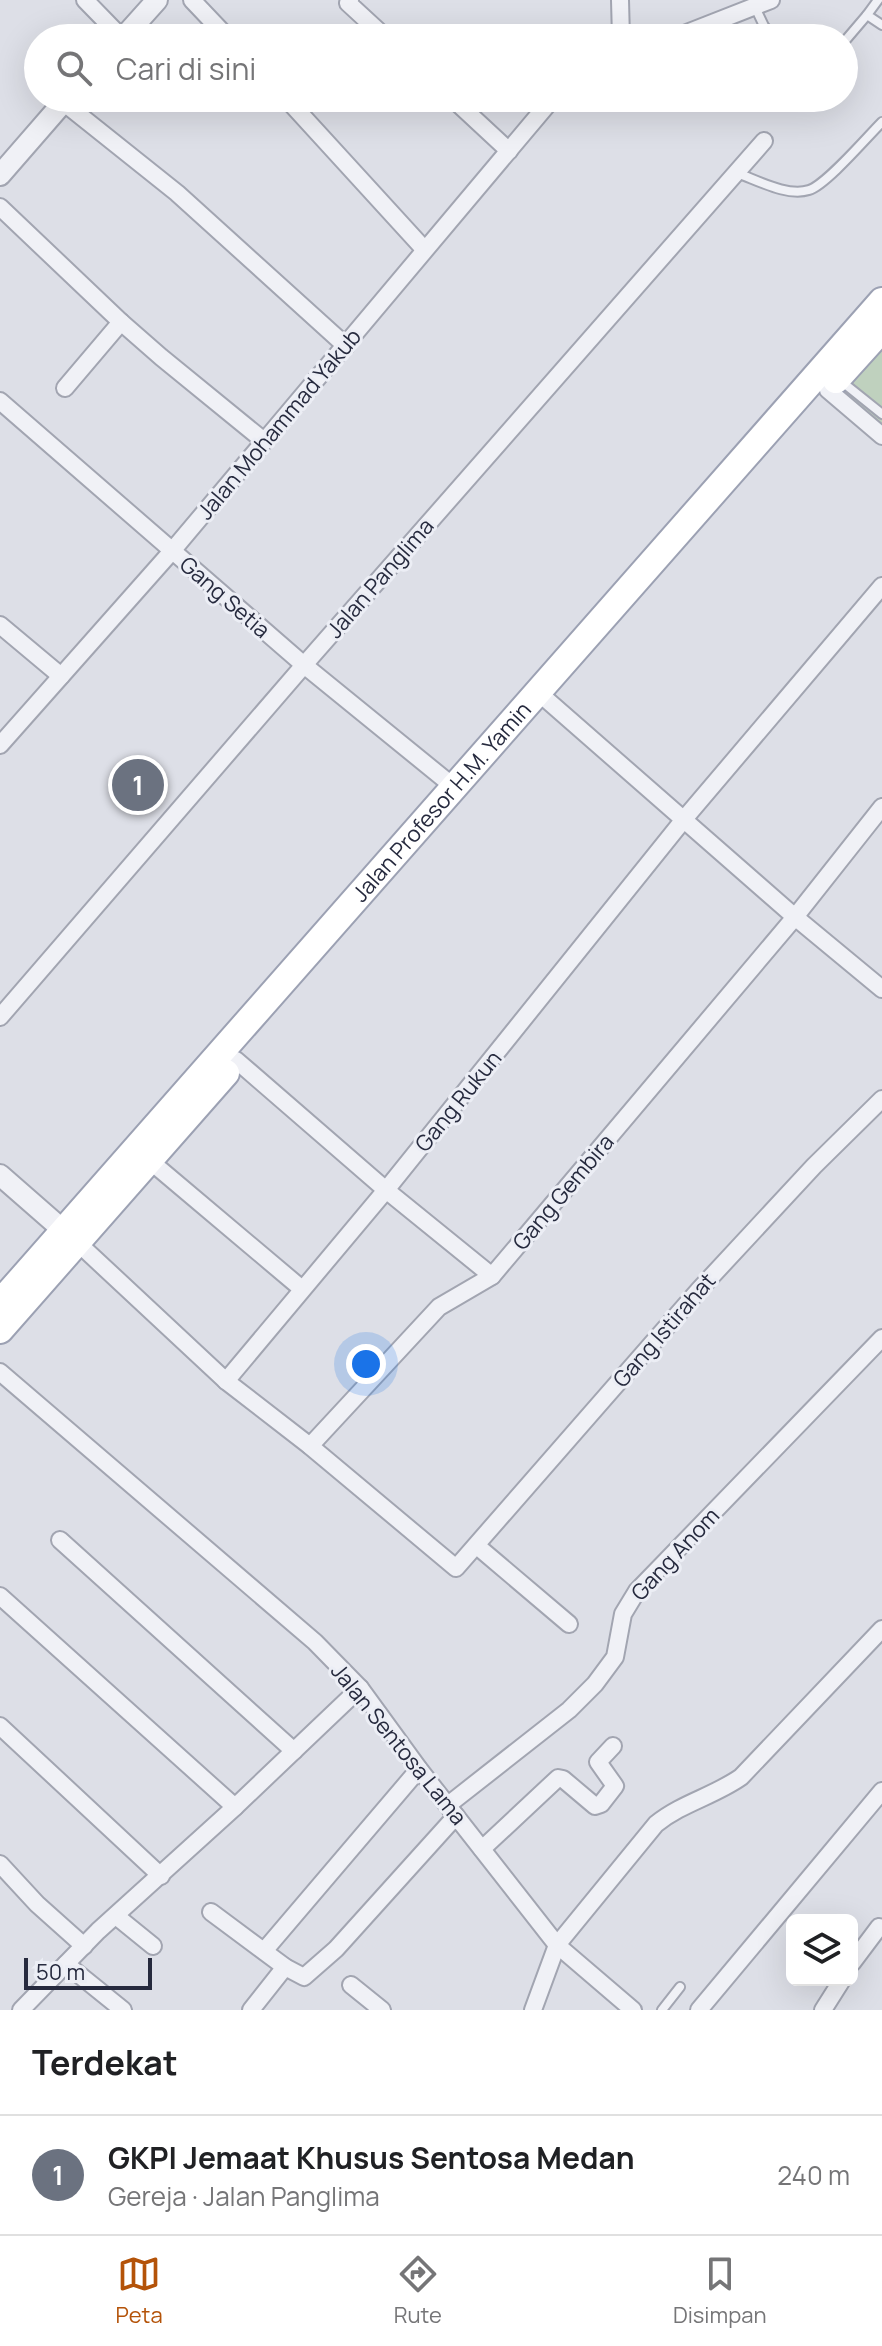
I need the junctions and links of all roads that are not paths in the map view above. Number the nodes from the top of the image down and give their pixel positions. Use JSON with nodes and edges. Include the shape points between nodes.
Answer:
{"nodes":[{"id":1,"x":85,"y":0,"type":"edge"},
{"id":2,"x":157,"y":0,"type":"edge"},
{"id":3,"x":192,"y":0,"type":"edge"},
{"id":4,"x":620,"y":0,"type":"edge"},
{"id":5,"x":878,"y":0,"type":"edge"},
{"id":6,"x":347,"y":1,"type":"edge"},
{"id":7,"x":763,"y":3,"type":"edge"},
{"id":8,"x":867,"y":15,"type":"junction"},
{"id":9,"x":108,"y":24,"type":"edge"},
{"id":10,"x":135,"y":24,"type":"edge"},
{"id":11,"x":215,"y":24,"type":"edge"},
{"id":12,"x":371,"y":24,"type":"edge"},
{"id":13,"x":621,"y":24,"type":"edge"},
{"id":14,"x":710,"y":24,"type":"edge"},
{"id":15,"x":764,"y":24,"type":"edge"},
{"id":16,"x":882,"y":25,"type":"edge"},
{"id":17,"x":858,"y":26,"type":"edge"},
{"id":18,"x":55,"y":112,"type":"edge"},
{"id":19,"x":79,"y":112,"type":"edge"},
{"id":20,"x":299,"y":112,"type":"edge"},
{"id":21,"x":467,"y":112,"type":"edge"},
{"id":22,"x":541,"y":112,"type":"edge"},
{"id":23,"x":882,"y":122,"type":"edge"},
{"id":24,"x":764,"y":141,"type":"dead end"},
{"id":25,"x":509,"y":151,"type":"junction"},
{"id":26,"x":736,"y":173,"type":"junction"},
{"id":27,"x":0,"y":175,"type":"edge"},
{"id":28,"x":0,"y":207,"type":"edge"},
{"id":29,"x":424,"y":249,"type":"junction"},
{"id":30,"x":882,"y":301,"type":"edge"},
{"id":31,"x":121,"y":322,"type":"junction"},
{"id":32,"x":882,"y":329,"type":"edge"},
{"id":33,"x":346,"y":346,"type":"junction"},
{"id":34,"x":833,"y":384,"type":"junction"},
{"id":35,"x":65,"y":388,"type":"dead end"},
{"id":36,"x":0,"y":401,"type":"edge"},
{"id":37,"x":882,"y":414,"type":"edge"},
{"id":38,"x":882,"y":436,"type":"edge"},
{"id":39,"x":264,"y":441,"type":"junction"},
{"id":40,"x":172,"y":551,"type":"junction"},
{"id":41,"x":882,"y":586,"type":"edge"},
{"id":42,"x":0,"y":625,"type":"edge"},
{"id":43,"x":304,"y":665,"type":"junction"},
{"id":44,"x":61,"y":676,"type":"junction"},
{"id":45,"x":545,"y":698,"type":"junction"},
{"id":46,"x":0,"y":745,"type":"edge"},
{"id":47,"x":454,"y":787,"type":"junction"},
{"id":48,"x":882,"y":807,"type":"edge"},
{"id":49,"x":685,"y":818,"type":"junction"},
{"id":50,"x":795,"y":917,"type":"junction"},
{"id":51,"x":882,"y":989,"type":"edge"},
{"id":52,"x":0,"y":1017,"type":"edge"},
{"id":53,"x":225,"y":1064,"type":"junction"},
{"id":54,"x":882,"y":1099,"type":"edge"},
{"id":55,"x":149,"y":1160,"type":"junction"},
{"id":56,"x":0,"y":1175,"type":"edge"},
{"id":57,"x":386,"y":1190,"type":"junction"},
{"id":58,"x":70,"y":1236,"type":"junction"},
{"id":59,"x":492,"y":1276,"type":"junction"},
{"id":60,"x":302,"y":1289,"type":"junction"},
{"id":61,"x":0,"y":1303,"type":"edge"},
{"id":62,"x":0,"y":1330,"type":"edge"},
{"id":63,"x":882,"y":1338,"type":"edge"},
{"id":64,"x":0,"y":1372,"type":"edge"},
{"id":65,"x":226,"y":1381,"type":"junction"},
{"id":66,"x":310,"y":1446,"type":"junction"},
{"id":67,"x":60,"y":1540,"type":"dead end"},
{"id":68,"x":477,"y":1546,"type":"junction"},
{"id":69,"x":0,"y":1596,"type":"edge"},
{"id":70,"x":569,"y":1624,"type":"dead end"},
{"id":71,"x":882,"y":1629,"type":"edge"},
{"id":72,"x":360,"y":1688,"type":"junction"},
{"id":73,"x":0,"y":1726,"type":"edge"},
{"id":74,"x":613,"y":1746,"type":"dead end"},
{"id":75,"x":294,"y":1751,"type":"junction"},
{"id":76,"x":419,"y":1769,"type":"junction"},
{"id":77,"x":882,"y":1791,"type":"edge"},
{"id":78,"x":235,"y":1807,"type":"junction"},
{"id":79,"x":452,"y":1810,"type":"junction"},
{"id":80,"x":482,"y":1849,"type":"junction"},
{"id":81,"x":0,"y":1864,"type":"edge"},
{"id":82,"x":161,"y":1876,"type":"junction"},
{"id":83,"x":211,"y":1912,"type":"dead end"},
{"id":84,"x":116,"y":1916,"type":"junction"},
{"id":85,"x":879,"y":1927,"type":"dead end"},
{"id":86,"x":557,"y":1945,"type":"junction"},
{"id":87,"x":84,"y":1946,"type":"junction"},
{"id":88,"x":153,"y":1946,"type":"dead end"},
{"id":89,"x":264,"y":1951,"type":"junction"},
{"id":90,"x":858,"y":1955,"type":"edge"},
{"id":91,"x":66,"y":1964,"type":"junction"},
{"id":92,"x":285,"y":1967,"type":"junction"},
{"id":93,"x":351,"y":1985,"type":"dead end"},
{"id":94,"x":838,"y":1986,"type":"edge"},
{"id":95,"x":680,"y":1987,"type":"dead end"},
{"id":96,"x":380,"y":2009,"type":"edge"},
{"id":97,"x":21,"y":2010,"type":"edge"},
{"id":98,"x":123,"y":2010,"type":"edge"},
{"id":99,"x":251,"y":2010,"type":"edge"},
{"id":100,"x":533,"y":2010,"type":"edge"},
{"id":101,"x":633,"y":2010,"type":"edge"},
{"id":102,"x":662,"y":2010,"type":"edge"},
{"id":103,"x":699,"y":2010,"type":"edge"},
{"id":104,"x":823,"y":2010,"type":"edge"}],
"edges":[{"from":1,"to":9,"type":"street"},
{"from":2,"to":10,"type":"street"},
{"from":3,"to":11,"type":"street"},
{"from":4,"to":13,"type":"street"},
{"from":5,"to":8,"type":"lane"},
{"from":6,"to":12,"type":"street"},
{"from":7,"to":14,"type":"street"},
{"from":7,"to":15,"type":"lane"},
{"from":8,"to":16,"type":"lane"},
{"from":8,"to":17,"type":"lane"},
{"from":18,"to":27,"type":"street"},
{"from":19,"to":33,"type":"street"},
{"from":20,"to":29,"type":"street"},
{"from":21,"to":25,"type":"street"},
{"from":22,"to":25,"type":"street","name":"Jalan Mohammad Yakub"},
{"from":23,"to":26,"type":"lane","via":[[810,190],[790,190]]},
{"from":24,"to":26,"type":"street","name":"Jalan Panglima"},
{"from":25,"to":29,"type":"street","name":"Jalan Mohammad Yakub"},
{"from":26,"to":43,"type":"street","name":"Jalan Panglima"},
{"from":28,"to":31,"type":"street"},
{"from":29,"to":33,"type":"street","name":"Jalan Mohammad Yakub"},
{"from":30,"to":45,"type":"main road","name":"Jalan Profesor H.M. Yamin"},
{"from":31,"to":35,"type":"street"},
{"from":31,"to":39,"type":"street"},
{"from":32,"to":34,"type":"main road","name":"Jalan Profesor H.M. Yamin"},
{"from":33,"to":39,"type":"street","name":"Jalan Mohammad Yakub"},
{"from":34,"to":37,"type":"lane"},
{"from":34,"to":38,"type":"street"},
{"from":34,"to":45,"type":"main road","name":"Jalan Profesor H.M. Yamin"},
{"from":36,"to":40,"type":"street","name":"Gang Setia"},
{"from":39,"to":40,"type":"street","name":"Jalan Mohammad Yakub"},
{"from":40,"to":43,"type":"street","name":"Gang Setia"},
{"from":40,"to":44,"type":"street","name":"Jalan Mohammad Yakub"},
{"from":41,"to":49,"type":"street","name":"Gang Rukun"},
{"from":42,"to":44,"type":"street"},
{"from":43,"to":47,"type":"street","name":"Gang Setia"},
{"from":43,"to":52,"type":"street","name":"Jalan Panglima"},
{"from":44,"to":46,"type":"street","name":"Jalan Mohammad Yakub"},
{"from":45,"to":47,"type":"main road","name":"Jalan Profesor H.M. Yamin"},
{"from":45,"to":49,"type":"street"},
{"from":45,"to":53,"type":"main road","name":"Jalan Profesor H.M. Yamin"},
{"from":47,"to":53,"type":"main road","name":"Jalan Profesor H.M. Yamin"},
{"from":48,"to":50,"type":"street","name":"Gang Gembira"},
{"from":49,"to":50,"type":"street"},
{"from":49,"to":57,"type":"street","name":"Gang Rukun"},
{"from":50,"to":51,"type":"street"},
{"from":50,"to":59,"type":"street","name":"Gang Gembira"},
{"from":53,"to":55,"type":"main road","name":"Jalan Profesor H.M. Yamin"},
{"from":53,"to":57,"type":"street"},
{"from":53,"to":58,"type":"main road","name":"Jalan Profesor H.M. Yamin"},
{"from":54,"to":68,"type":"street","name":"Gang Istirahat","via":[[698,1291]]},
{"from":55,"to":58,"type":"main road","name":"Jalan Profesor H.M. Yamin"},
{"from":55,"to":60,"type":"street"},
{"from":56,"to":58,"type":"street"},
{"from":57,"to":59,"type":"street"},
{"from":57,"to":60,"type":"street","name":"Gang Rukun"},
{"from":58,"to":61,"type":"main road","name":"Jalan Profesor H.M. Yamin"},
{"from":58,"to":62,"type":"main road","name":"Jalan Profesor H.M. Yamin"},
{"from":58,"to":65,"type":"street"},
{"from":59,"to":66,"type":"street","name":"Gang Gembira","via":[[439,1307]]},
{"from":60,"to":65,"type":"street","name":"Gang Rukun"},
{"from":63,"to":79,"type":"street","name":"Gang Anom","via":[[637,1591],[623,1614],[615,1657],[595,1684]]},
{"from":64,"to":72,"type":"street","name":"Jalan Sentosa Lama","via":[[269,1600]]},
{"from":65,"to":66,"type":"street"},
{"from":66,"to":68,"type":"street","name":"Gang Istirahat","via":[[456,1568]]},
{"from":67,"to":75,"type":"street"},
{"from":68,"to":70,"type":"street"},
{"from":69,"to":78,"type":"street"},
{"from":71,"to":86,"type":"street","via":[[741,1777],[656,1824]]},
{"from":72,"to":75,"type":"street"},
{"from":72,"to":76,"type":"street","name":"Jalan Sentosa Lama"},
{"from":73,"to":82,"type":"street"},
{"from":74,"to":80,"type":"street","via":[[598,1762],[615,1786],[601,1804],[595,1806],[558,1778]]},
{"from":75,"to":78,"type":"street"},
{"from":76,"to":79,"type":"street","name":"Jalan Sentosa Lama"},
{"from":76,"to":89,"type":"street"},
{"from":77,"to":103,"type":"street"},
{"from":78,"to":82,"type":"street"},
{"from":79,"to":80,"type":"street","name":"Jalan Sentosa Lama"},
{"from":79,"to":92,"type":"street","name":"Gang Anom","via":[[336,1949],[304,1977]]},
{"from":80,"to":86,"type":"street","name":"Jalan Sentosa Lama"},
{"from":81,"to":87,"type":"street"},
{"from":82,"to":84,"type":"street"},
{"from":83,"to":89,"type":"street"},
{"from":84,"to":87,"type":"street"},
{"from":84,"to":88,"type":"street"},
{"from":85,"to":90,"type":"street"},
{"from":86,"to":100,"type":"street"},
{"from":86,"to":101,"type":"street","name":"Jalan Sentosa Lama"},
{"from":87,"to":91,"type":"street"},
{"from":89,"to":92,"type":"street"},
{"from":91,"to":97,"type":"street"},
{"from":91,"to":98,"type":"street"},
{"from":92,"to":99,"type":"street"},
{"from":93,"to":96,"type":"street"},
{"from":94,"to":104,"type":"street"},
{"from":95,"to":102,"type":"lane"}]}
